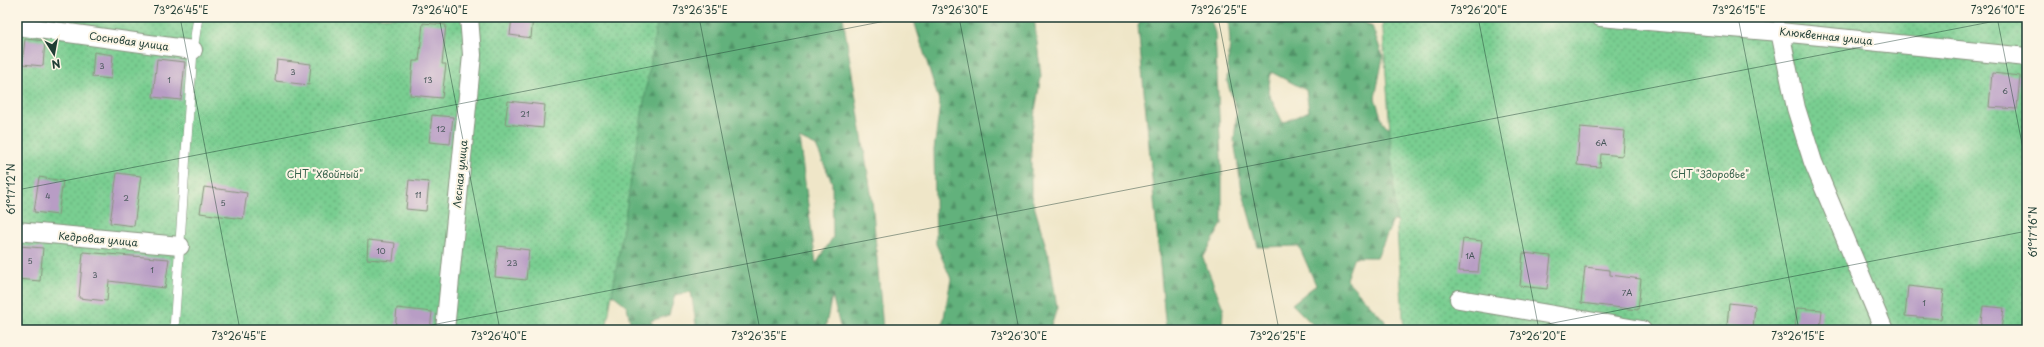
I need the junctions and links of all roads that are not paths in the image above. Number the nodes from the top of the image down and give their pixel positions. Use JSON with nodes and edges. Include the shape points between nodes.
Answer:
{"nodes":[{"id":1,"x":198,"y":17,"type":"edge"},
{"id":2,"x":469,"y":17,"type":"edge"},
{"id":3,"x":1600,"y":17,"type":"edge"},
{"id":4,"x":1779,"y":24,"type":"edge"},
{"id":5,"x":17,"y":26,"type":"edge"},
{"id":6,"x":193,"y":50,"type":"junction"},
{"id":7,"x":2027,"y":57,"type":"edge"},
{"id":8,"x":17,"y":231,"type":"edge"},
{"id":9,"x":180,"y":246,"type":"junction"},
{"id":10,"x":1458,"y":299,"type":"dead end"},
{"id":11,"x":174,"y":330,"type":"edge"},
{"id":12,"x":444,"y":330,"type":"edge"},
{"id":13,"x":1642,"y":330,"type":"edge"},
{"id":14,"x":1884,"y":330,"type":"edge"}],
"edges":[{"from":1,"to":6,"type":"lane"},
{"from":2,"to":12,"type":"street","name":"Лесная улица","via":[[472,55]]},
{"from":3,"to":4,"type":"street","name":"Клюквенная улица"},
{"from":4,"to":7,"type":"street","name":"Клюквенная улица"},
{"from":4,"to":14,"type":"street","via":[[1796,108],[1813,162]]},
{"from":5,"to":6,"type":"street","name":"Сосновая улица"},
{"from":6,"to":9,"type":"lane"},
{"from":8,"to":9,"type":"street","name":"Кедровая улица"},
{"from":9,"to":11,"type":"lane"},
{"from":10,"to":13,"type":"street"}]}
